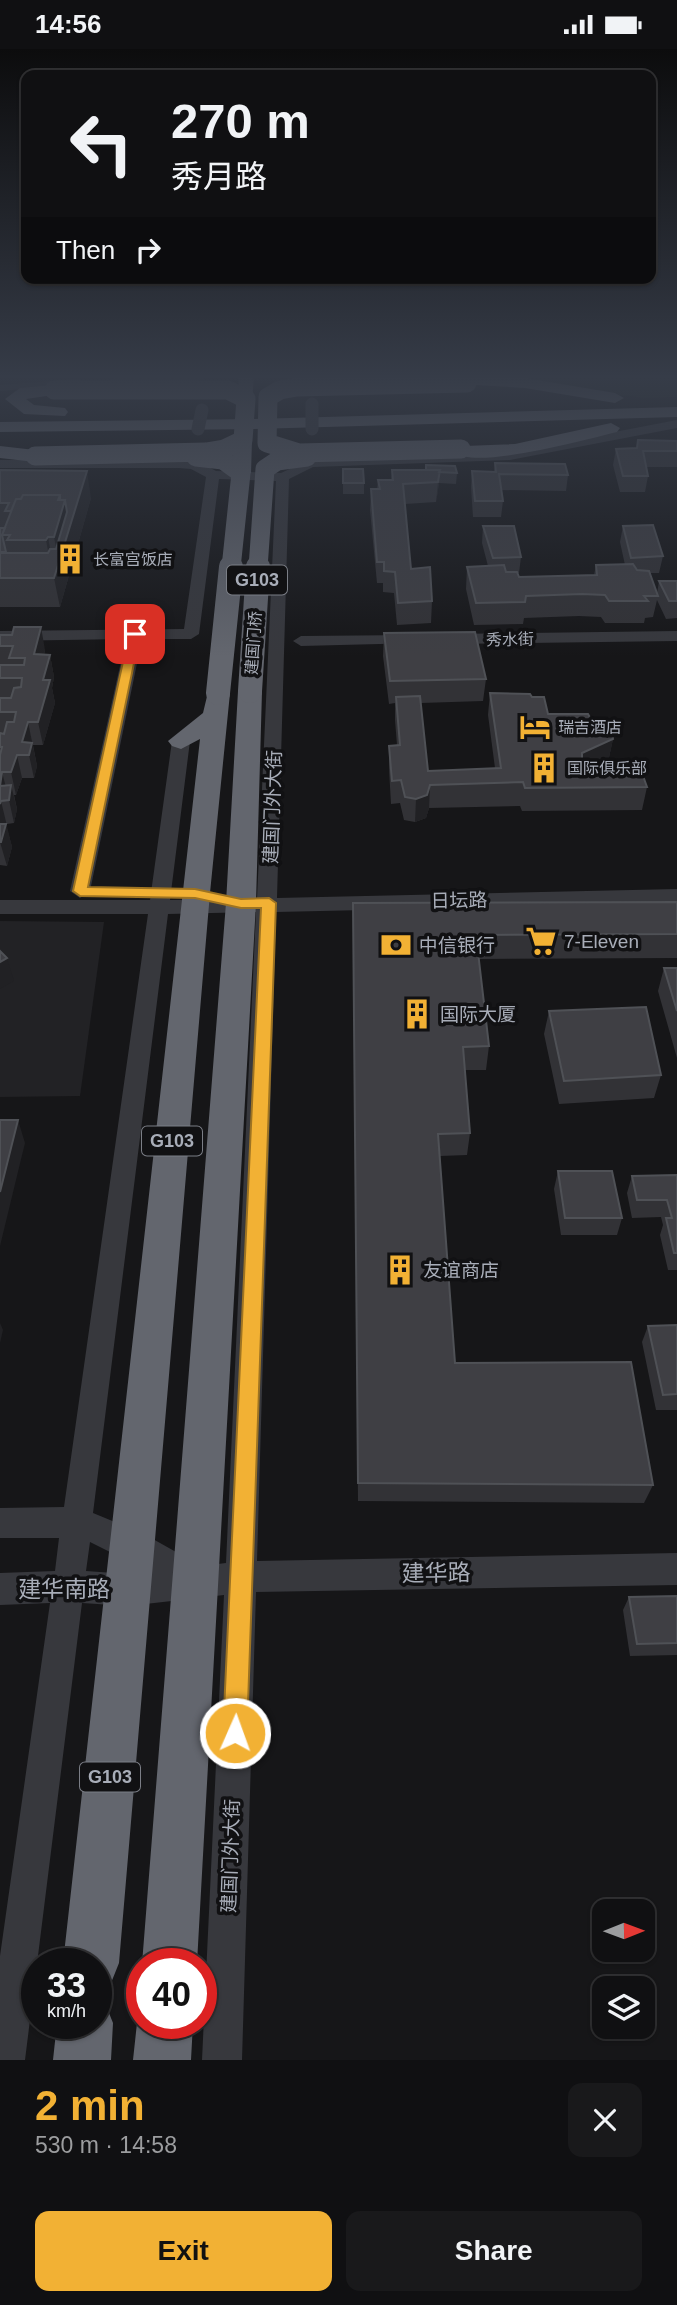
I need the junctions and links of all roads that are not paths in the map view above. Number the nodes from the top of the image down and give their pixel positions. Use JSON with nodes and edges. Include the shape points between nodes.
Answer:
{"nodes":[{"id":1,"x":199,"y":469,"type":"edge"},
{"id":2,"x":236,"y":469,"type":"edge"},
{"id":3,"x":241,"y":469,"type":"edge"},
{"id":4,"x":275,"y":469,"type":"edge"},
{"id":5,"x":277,"y":469,"type":"edge"},
{"id":6,"x":296,"y":469,"type":"edge"},
{"id":7,"x":241,"y":473,"type":"junction"},
{"id":8,"x":277,"y":476,"type":"junction"},
{"id":9,"x":212,"y":480,"type":"junction"},
{"id":10,"x":135,"y":634,"type":"junction"},
{"id":11,"x":0,"y":636,"type":"edge"},
{"id":12,"x":677,"y":636,"type":"edge"},
{"id":13,"x":301,"y":641,"type":"dead end"},
{"id":14,"x":228,"y":700,"type":"junction"},
{"id":15,"x":181,"y":741,"type":"joint"},
{"id":16,"x":80,"y":891,"type":"junction"},
{"id":17,"x":0,"y":892,"type":"edge"},
{"id":18,"x":677,"y":896,"type":"edge"},
{"id":19,"x":178,"y":899,"type":"junction"},
{"id":20,"x":255,"y":903,"type":"junction"},
{"id":21,"x":0,"y":907,"type":"edge"},
{"id":22,"x":79,"y":1522,"type":"junction"},
{"id":23,"x":0,"y":1523,"type":"edge"},
{"id":24,"x":131,"y":1568,"type":"junction"},
{"id":25,"x":677,"y":1569,"type":"edge"},
{"id":26,"x":218,"y":1578,"type":"junction"},
{"id":27,"x":70,"y":1586,"type":"junction"},
{"id":28,"x":0,"y":1589,"type":"edge"},
{"id":29,"x":93,"y":1948,"type":"edge"},
{"id":30,"x":171,"y":1948,"type":"edge"},
{"id":31,"x":84,"y":2039,"type":"edge"},
{"id":32,"x":164,"y":2039,"type":"edge"},
{"id":33,"x":5,"y":2060,"type":"edge"},
{"id":34,"x":82,"y":2060,"type":"edge"},
{"id":35,"x":162,"y":2060,"type":"edge"},
{"id":36,"x":222,"y":2060,"type":"edge"}],
"edges":[{"from":1,"to":9,"type":"street"},
{"from":2,"to":7,"type":"highway","bridge":true},
{"from":3,"to":7,"type":"highway","name":"建国门桥"},
{"from":4,"to":8,"type":"highway","name":"建国门桥"},
{"from":5,"to":8,"type":"highway","bridge":true},
{"from":6,"to":8,"type":"street"},
{"from":7,"to":14,"type":"highway","name":"建国门桥","number":"G103","bridge":true},
{"from":8,"to":9,"type":"street"},
{"from":8,"to":14,"type":"highway","name":"建国门桥","number":"G103","bridge":true},
{"from":8,"to":20,"type":"street","name":"建国门外大街"},
{"from":9,"to":10,"type":"street","via":[[191,634]]},
{"from":10,"to":11,"type":"street"},
{"from":10,"to":16,"type":"street"},
{"from":12,"to":13,"type":"street","name":"秀水街"},
{"from":14,"to":15,"type":"highway"},
{"from":14,"to":19,"type":"highway","number":"G103"},
{"from":14,"to":20,"type":"highway","name":"建国门外大街","number":"G103"},
{"from":15,"to":19,"type":"street"},
{"from":16,"to":17,"type":"street"},
{"from":16,"to":19,"type":"street"},
{"from":18,"to":20,"type":"street","name":"日坛路"},
{"from":19,"to":20,"type":"street","name":"日坛路"},
{"from":19,"to":21,"type":"street"},
{"from":19,"to":22,"type":"street"},
{"from":19,"to":24,"type":"highway","number":"G103"},
{"from":20,"to":26,"type":"highway","name":"建国门外大街","number":"G103"},
{"from":22,"to":23,"type":"street"},
{"from":22,"to":24,"type":"street"},
{"from":22,"to":27,"type":"street"},
{"from":24,"to":26,"type":"street","name":"建华路"},
{"from":24,"to":26,"type":"street"},
{"from":24,"to":27,"type":"street","name":"建华南路"},
{"from":24,"to":29,"type":"highway","number":"G103"},
{"from":25,"to":26,"type":"street","name":"建华路"},
{"from":26,"to":30,"type":"highway","name":"建国门外大街","number":"G103"},
{"from":26,"to":36,"type":"street","name":"建国门外大街"},
{"from":27,"to":28,"type":"street","name":"建华南路"},
{"from":27,"to":33,"type":"street"},
{"from":31,"to":34,"type":"highway"},
{"from":32,"to":35,"type":"highway"}]}
